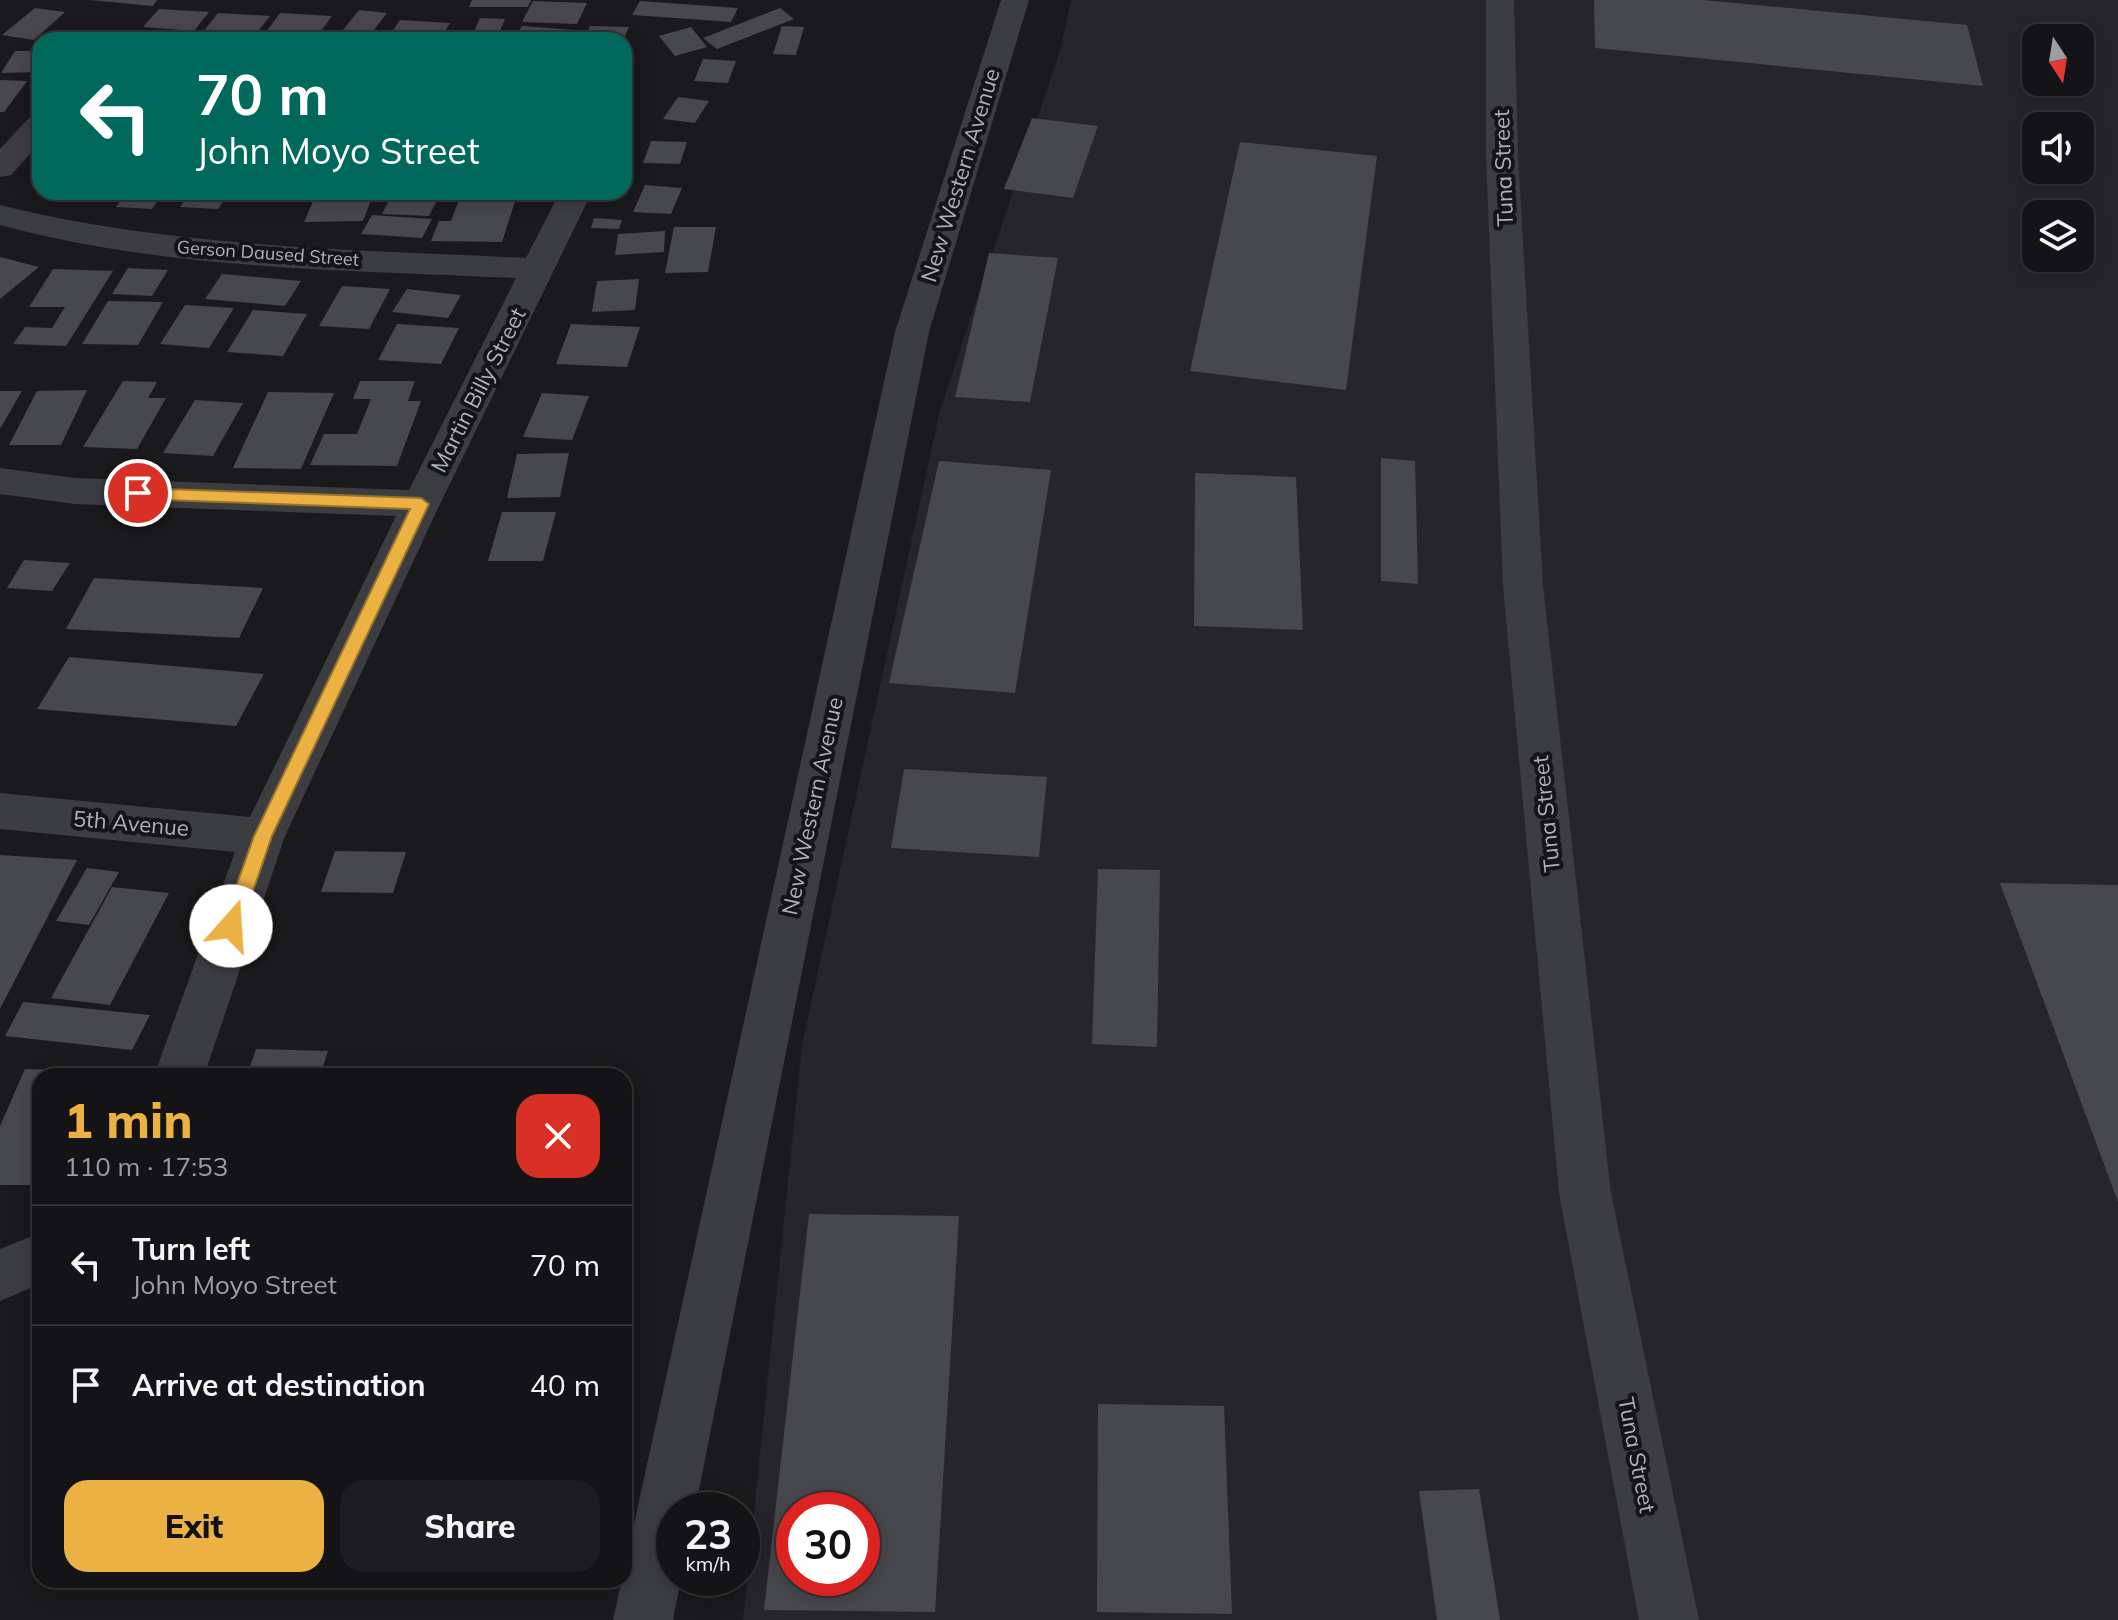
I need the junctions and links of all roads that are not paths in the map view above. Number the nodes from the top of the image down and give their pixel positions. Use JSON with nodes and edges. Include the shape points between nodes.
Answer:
{"nodes":[{"id":1,"x":1015,"y":0,"type":"edge"},
{"id":2,"x":1500,"y":0,"type":"edge"},
{"id":3,"x":32,"y":134,"type":"edge"},
{"id":4,"x":0,"y":168,"type":"edge"},
{"id":5,"x":572,"y":200,"type":"edge"},
{"id":6,"x":0,"y":215,"type":"edge"},
{"id":7,"x":538,"y":269,"type":"junction"},
{"id":8,"x":0,"y":481,"type":"edge"},
{"id":9,"x":421,"y":504,"type":"junction"},
{"id":10,"x":0,"y":811,"type":"edge"},
{"id":11,"x":263,"y":836,"type":"junction"},
{"id":12,"x":182,"y":1068,"type":"edge"},
{"id":13,"x":32,"y":1261,"type":"edge"},
{"id":14,"x":0,"y":1275,"type":"edge"},
{"id":15,"x":643,"y":1620,"type":"edge"},
{"id":16,"x":1669,"y":1620,"type":"edge"}],
"edges":[{"from":1,"to":15,"type":"street","name":"New Western Avenue","via":[[912,332]]},
{"from":2,"to":16,"type":"street","name":"Tuna Street","via":[[1502,155],[1523,586],[1585,1193]]},
{"from":3,"to":4,"type":"street"},
{"from":5,"to":7,"type":"street","name":"Martin Billy Street"},
{"from":6,"to":7,"type":"street","name":"Gerson Daused Street","via":[[60,231],[236,254]]},
{"from":7,"to":9,"type":"street","name":"Martin Billy Street"},
{"from":8,"to":9,"type":"street","via":[[75,491]]},
{"from":9,"to":11,"type":"street","name":"Martin Billy Street"},
{"from":10,"to":11,"type":"street","name":"5th Avenue"},
{"from":11,"to":12,"type":"street","name":"Martin Billy Street"},
{"from":13,"to":14,"type":"street"}]}
